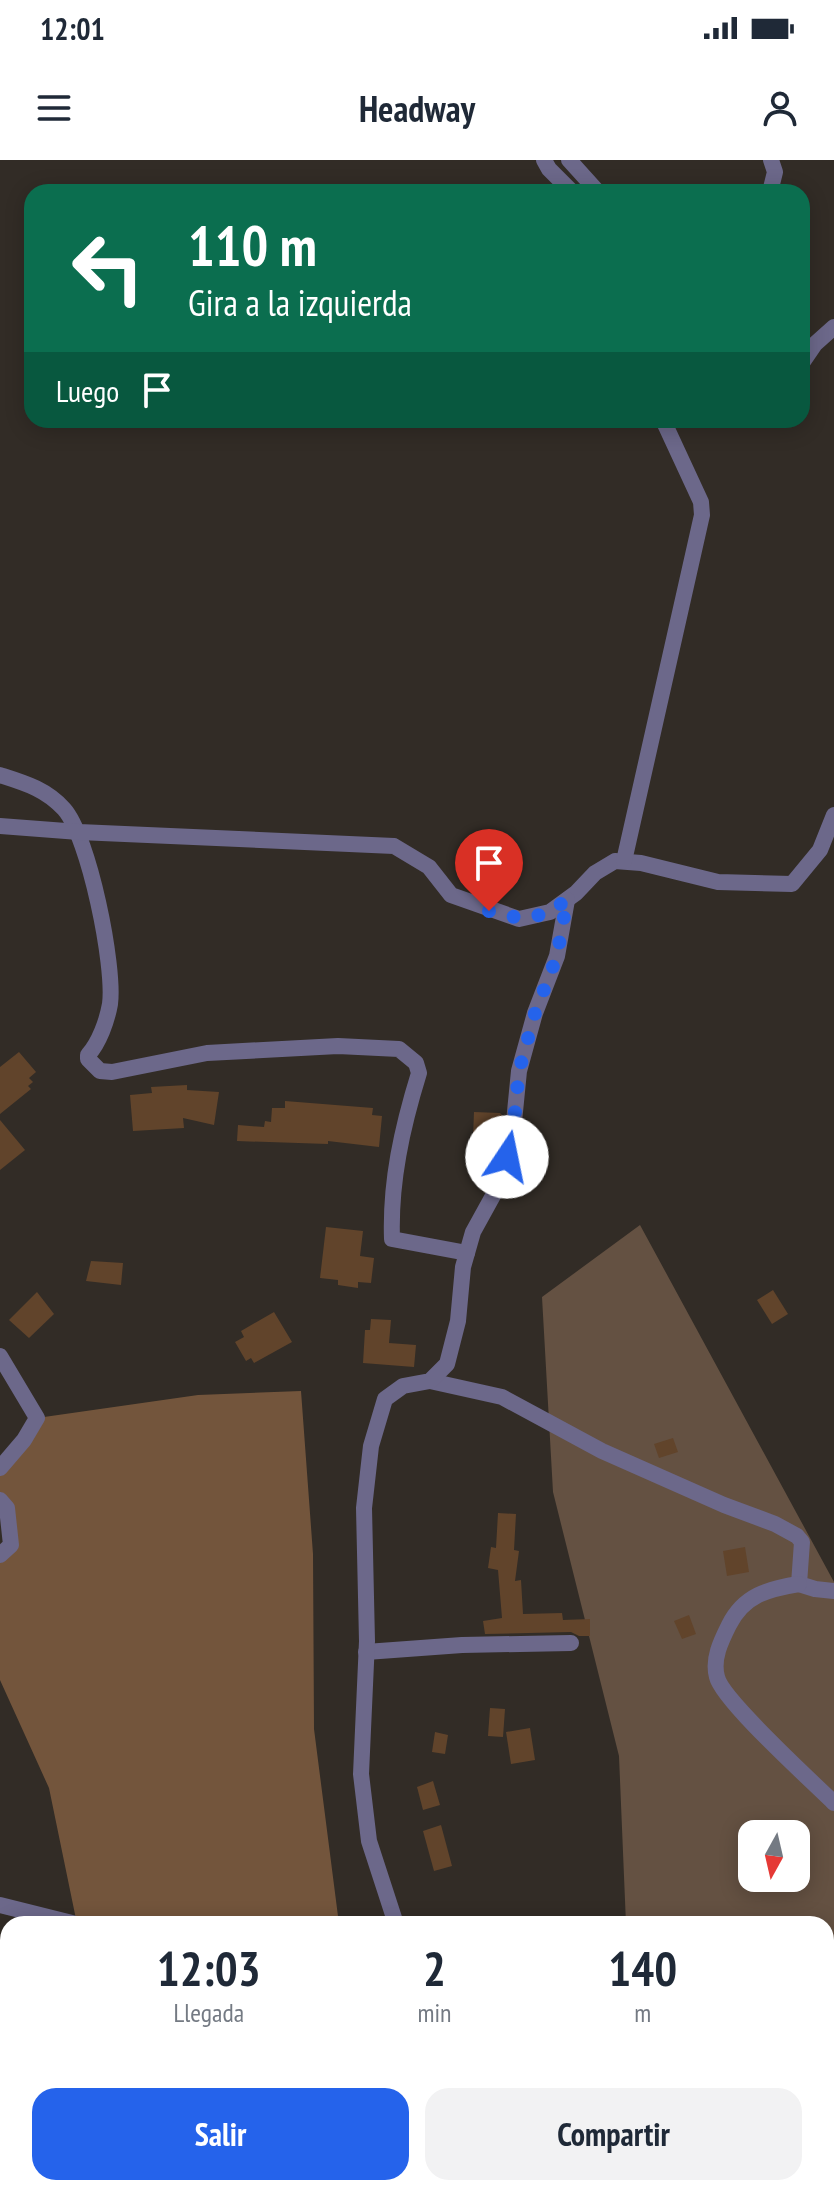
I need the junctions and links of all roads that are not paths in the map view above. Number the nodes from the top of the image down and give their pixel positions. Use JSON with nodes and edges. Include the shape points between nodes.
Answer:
{"nodes":[{"id":1,"x":569,"y":160,"type":"edge"},
{"id":2,"x":771,"y":160,"type":"edge"},
{"id":3,"x":549,"y":163,"type":"edge"},
{"id":4,"x":566,"y":184,"type":"edge"},
{"id":5,"x":591,"y":184,"type":"edge"},
{"id":6,"x":772,"y":184,"type":"edge"},
{"id":7,"x":834,"y":327,"type":"edge"},
{"id":8,"x":810,"y":351,"type":"edge"},
{"id":9,"x":667,"y":428,"type":"edge"},
{"id":10,"x":0,"y":775,"type":"edge"},
{"id":11,"x":834,"y":815,"type":"edge"},
{"id":12,"x":0,"y":826,"type":"edge"},
{"id":13,"x":79,"y":832,"type":"junction"},
{"id":14,"x":624,"y":861,"type":"junction"},
{"id":15,"x":567,"y":900,"type":"junction"},
{"id":16,"x":467,"y":1253,"type":"junction"},
{"id":17,"x":0,"y":1356,"type":"edge"},
{"id":18,"x":430,"y":1381,"type":"junction"},
{"id":19,"x":0,"y":1468,"type":"edge"},
{"id":20,"x":0,"y":1500,"type":"edge"},
{"id":21,"x":0,"y":1555,"type":"edge"},
{"id":22,"x":799,"y":1584,"type":"junction"},
{"id":23,"x":834,"y":1591,"type":"edge"},
{"id":24,"x":571,"y":1643,"type":"dead end"},
{"id":25,"x":366,"y":1652,"type":"junction"},
{"id":26,"x":834,"y":1803,"type":"edge"},
{"id":27,"x":0,"y":1905,"type":"edge"},
{"id":28,"x":44,"y":1916,"type":"edge"},
{"id":29,"x":393,"y":1916,"type":"edge"}],
"edges":[{"from":1,"to":5,"type":"street"},
{"from":2,"to":6,"type":"street"},
{"from":3,"to":4,"type":"street"},
{"from":7,"to":8,"type":"street"},
{"from":9,"to":14,"type":"street","via":[[702,515]]},
{"from":10,"to":13,"type":"street","via":[[40,787]]},
{"from":11,"to":14,"type":"street","via":[[820,850],[792,884],[718,882]]},
{"from":12,"to":13,"type":"street"},
{"from":13,"to":15,"type":"street","via":[[394,846],[429,867],[451,895],[489,911],[519,919],[550,912]]},
{"from":13,"to":16,"type":"street","via":[[110,984],[109,1007],[88,1059],[100,1071],[112,1072],[207,1053],[338,1046],[399,1049],[416,1063],[419,1073],[396,1165],[392,1239]]},
{"from":14,"to":15,"type":"street","via":[[595,873]]},
{"from":15,"to":16,"type":"street","via":[[557,956],[519,1071],[513,1132],[500,1183]]},
{"from":16,"to":18,"type":"street","via":[[447,1364]]},
{"from":17,"to":19,"type":"street","via":[[37,1418]]},
{"from":18,"to":22,"type":"street","via":[[502,1397],[602,1451],[797,1536],[802,1542]]},
{"from":18,"to":25,"type":"street","via":[[403,1386],[385,1399],[371,1446],[364,1508]]},
{"from":20,"to":21,"type":"street","via":[[7,1508],[11,1545]]},
{"from":22,"to":23,"type":"street"},
{"from":22,"to":26,"type":"street","via":[[757,1593],[744,1602],[718,1647],[715,1671],[732,1702]]},
{"from":24,"to":25,"type":"street"},
{"from":25,"to":29,"type":"street","via":[[361,1774],[369,1841]]},
{"from":27,"to":28,"type":"street"}]}
